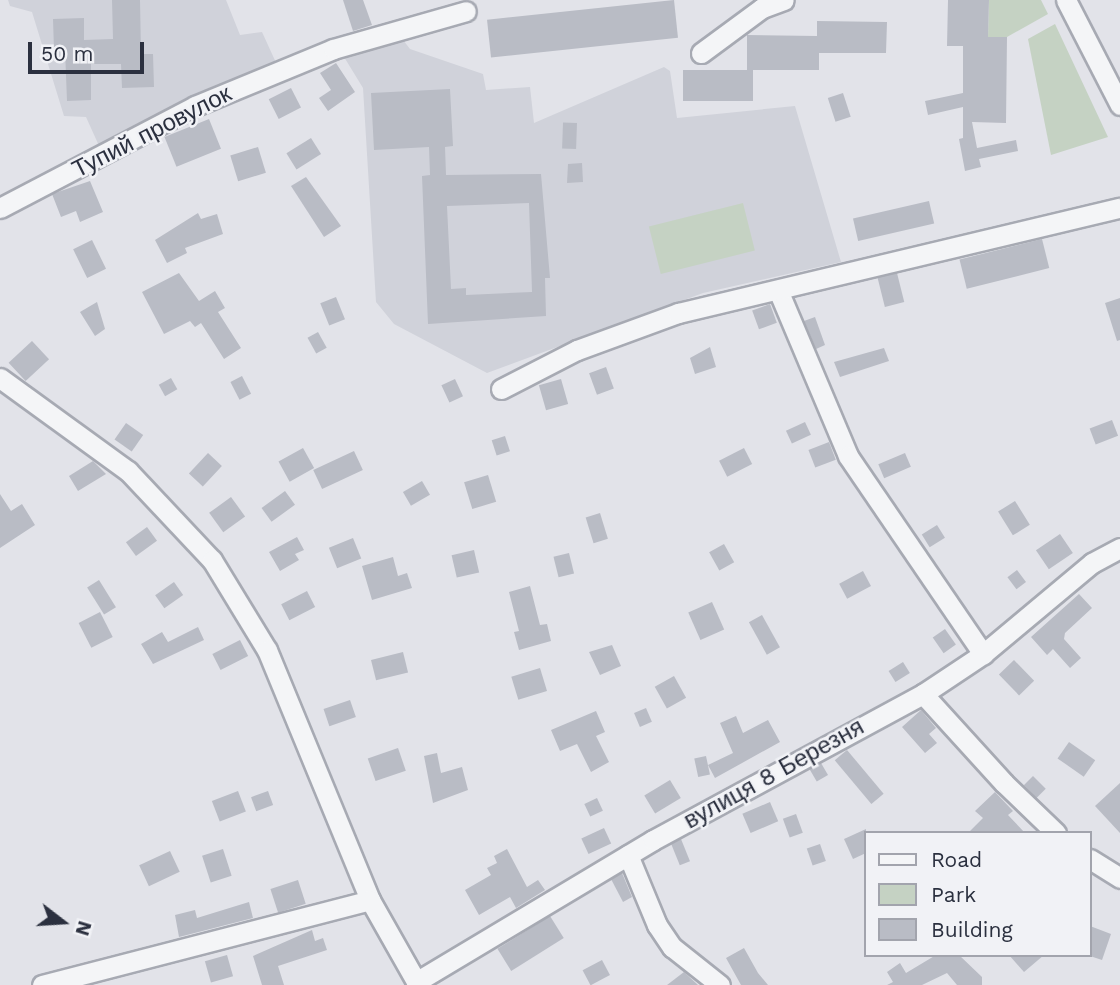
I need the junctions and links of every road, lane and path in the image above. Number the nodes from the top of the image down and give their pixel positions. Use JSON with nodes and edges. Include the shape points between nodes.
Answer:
{"nodes":[{"id":1,"x":784,"y":0,"type":"edge"},
{"id":2,"x":1066,"y":0,"type":"edge"},
{"id":3,"x":466,"y":11,"type":"dead end"},
{"id":4,"x":701,"y":53,"type":"dead end"},
{"id":5,"x":1120,"y":105,"type":"edge"},
{"id":6,"x":0,"y":208,"type":"edge"},
{"id":7,"x":1120,"y":208,"type":"edge"},
{"id":8,"x":778,"y":290,"type":"junction"},
{"id":9,"x":0,"y":378,"type":"edge"},
{"id":10,"x":501,"y":389,"type":"dead end"},
{"id":11,"x":1120,"y":548,"type":"edge"},
{"id":12,"x":983,"y":654,"type":"junction"},
{"id":13,"x":923,"y":694,"type":"junction"},
{"id":14,"x":1054,"y":831,"type":"edge"},
{"id":15,"x":628,"y":855,"type":"junction"},
{"id":16,"x":1092,"y":860,"type":"edge"},
{"id":17,"x":1120,"y":878,"type":"edge"},
{"id":18,"x":370,"y":900,"type":"junction"},
{"id":19,"x":417,"y":983,"type":"edge"},
{"id":20,"x":42,"y":985,"type":"edge"},
{"id":21,"x":720,"y":985,"type":"edge"}],
"edges":[{"from":1,"to":4,"type":"street","via":[[762,8]]},
{"from":2,"to":5,"type":"street"},
{"from":3,"to":6,"type":"street","name":"Тупий провулок","via":[[333,49],[195,106]]},
{"from":7,"to":8,"type":"street"},
{"from":8,"to":10,"type":"street","via":[[666,317],[577,350]]},
{"from":8,"to":12,"type":"street","via":[[848,456]]},
{"from":9,"to":18,"type":"street","via":[[128,471],[212,560],[267,650]]},
{"from":11,"to":12,"type":"street","name":"вулиця 8 Березня","via":[[1092,563]]},
{"from":12,"to":13,"type":"street","name":"вулиця 8 Березня"},
{"from":13,"to":14,"type":"street"},
{"from":13,"to":15,"type":"street","name":"вулиця 8 Березня"},
{"from":15,"to":19,"type":"street","name":"вулиця 8 Березня"},
{"from":15,"to":21,"type":"street","via":[[657,925],[672,947]]},
{"from":16,"to":17,"type":"street"},
{"from":18,"to":19,"type":"street"},
{"from":18,"to":20,"type":"street"}]}
